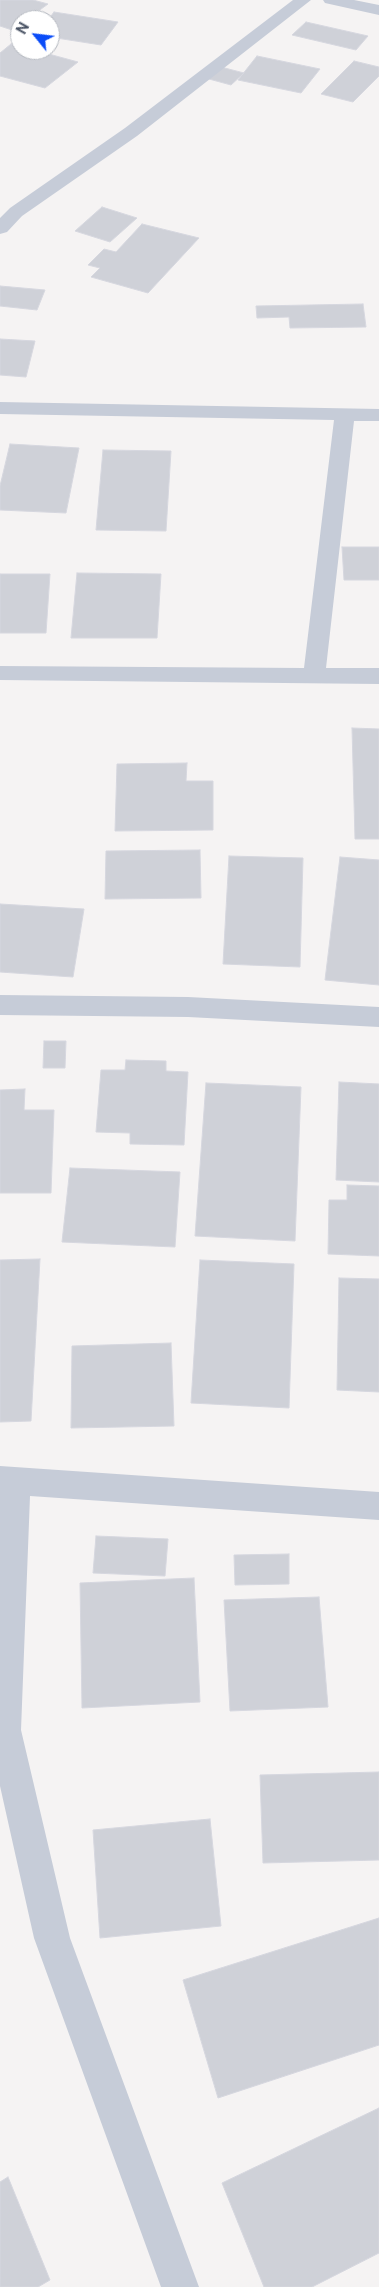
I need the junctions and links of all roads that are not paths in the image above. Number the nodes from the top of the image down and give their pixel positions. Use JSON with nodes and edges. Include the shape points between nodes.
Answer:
{"nodes":[{"id":1,"x":303,"y":0,"type":"edge"},
{"id":2,"x":331,"y":0,"type":"edge"},
{"id":3,"x":379,"y":10,"type":"edge"},
{"id":4,"x":0,"y":228,"type":"edge"},
{"id":5,"x":0,"y":408,"type":"edge"},
{"id":6,"x":345,"y":414,"type":"junction"},
{"id":7,"x":379,"y":415,"type":"edge"},
{"id":8,"x":0,"y":673,"type":"edge"},
{"id":9,"x":314,"y":676,"type":"junction"},
{"id":10,"x":379,"y":676,"type":"edge"},
{"id":11,"x":0,"y":1005,"type":"edge"},
{"id":12,"x":379,"y":1017,"type":"edge"},
{"id":13,"x":8,"y":1481,"type":"edge"},
{"id":14,"x":379,"y":1506,"type":"edge"},
{"id":15,"x":180,"y":2287,"type":"edge"}],
"edges":[{"from":1,"to":4,"type":"street","via":[[131,132],[16,212]]},
{"from":2,"to":3,"type":"street"},
{"from":5,"to":6,"type":"street"},
{"from":6,"to":7,"type":"street"},
{"from":6,"to":9,"type":"street"},
{"from":8,"to":9,"type":"street"},
{"from":9,"to":10,"type":"street"},
{"from":11,"to":12,"type":"street","via":[[188,1007]]},
{"from":13,"to":14,"type":"street"},
{"from":13,"to":15,"type":"street","via":[[4,1730],[52,1938]]}]}
